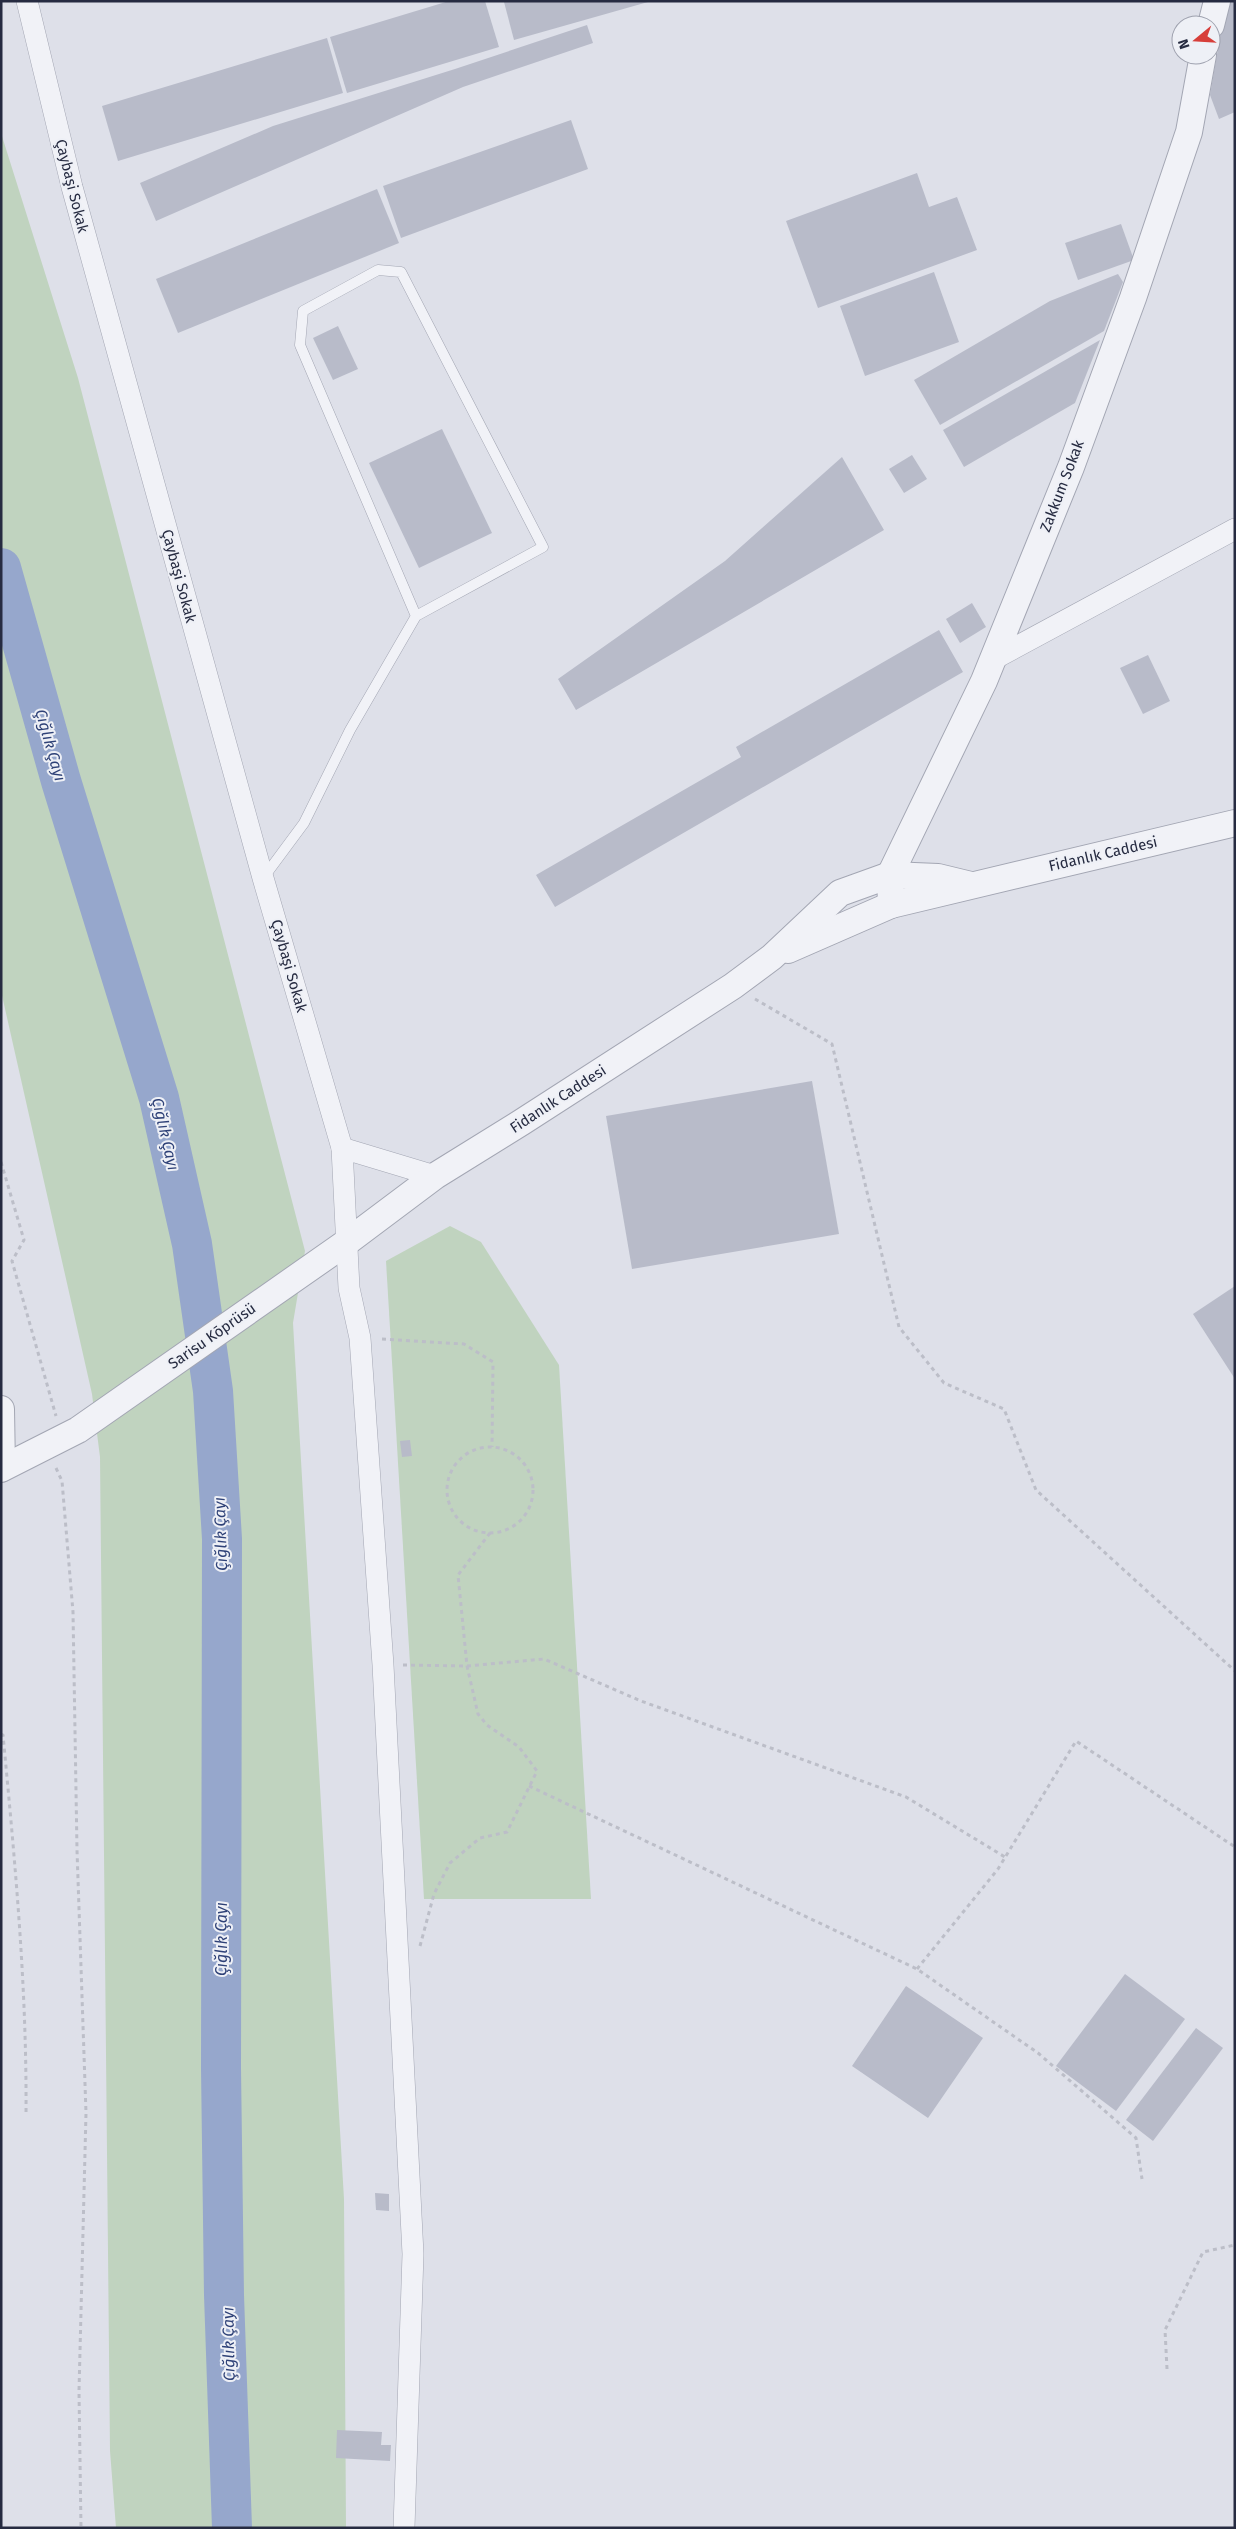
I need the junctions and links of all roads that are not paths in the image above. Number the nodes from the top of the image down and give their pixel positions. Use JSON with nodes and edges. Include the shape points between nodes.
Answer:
{"nodes":[{"id":1,"x":27,"y":1,"type":"edge"},
{"id":2,"x":1216,"y":1,"type":"edge"},
{"id":3,"x":1213,"y":15,"type":"edge"},
{"id":4,"x":1201,"y":65,"type":"edge"},
{"id":5,"x":1235,"y":529,"type":"edge"},
{"id":6,"x":416,"y":616,"type":"junction"},
{"id":7,"x":992,"y":660,"type":"junction"},
{"id":8,"x":1235,"y":823,"type":"edge"},
{"id":9,"x":890,"y":875,"type":"junction"},
{"id":10,"x":263,"y":878,"type":"junction"},
{"id":11,"x":971,"y":885,"type":"junction"},
{"id":12,"x":891,"y":905,"type":"junction"},
{"id":13,"x":772,"y":957,"type":"junction"},
{"id":14,"x":342,"y":1148,"type":"junction"},
{"id":15,"x":435,"y":1176,"type":"junction"},
{"id":16,"x":347,"y":1242,"type":"junction"},
{"id":17,"x":1,"y":1409,"type":"edge"},
{"id":18,"x":2,"y":1469,"type":"edge"},
{"id":19,"x":404,"y":2528,"type":"edge"}],
"edges":[{"from":1,"to":10,"type":"street","name":"Çaybaşi Sokak","via":[[72,187]]},
{"from":2,"to":3,"type":"street"},
{"from":4,"to":7,"type":"street","name":"Zakkum Sokak","via":[[1189,132],[1133,298],[1071,467]]},
{"from":5,"to":7,"type":"street"},
{"from":6,"to":6,"type":"lane","via":[[300,346],[303,311],[378,270],[401,272],[543,547]]},
{"from":6,"to":10,"type":"lane","via":[[350,730],[304,822]]},
{"from":7,"to":9,"type":"street","name":"Zakkum Sokak"},
{"from":8,"to":11,"type":"street","name":"Fidanlık Caddesi"},
{"from":9,"to":11,"type":"street","name":"Fidanlık Caddesi","via":[[938,877]]},
{"from":9,"to":12,"type":"street","name":"Zakkum Sokak"},
{"from":9,"to":13,"type":"street","name":"Fidanlık Caddesi","via":[[840,893]]},
{"from":10,"to":14,"type":"street","name":"Çaybaşi Sokak"},
{"from":11,"to":12,"type":"street","name":"Fidanlık Caddesi"},
{"from":12,"to":13,"type":"street","name":"Fidanlık Caddesi"},
{"from":13,"to":15,"type":"street","name":"Fidanlık Caddesi","via":[[733,986]]},
{"from":14,"to":15,"type":"street"},
{"from":14,"to":16,"type":"street","name":"Çaybaşi Sokak"},
{"from":15,"to":16,"type":"street","name":"Fidanlık Caddesi"},
{"from":16,"to":18,"type":"street","name":"Sarisu Kōprüsü","via":[[63,1437]]},
{"from":16,"to":19,"type":"street","name":"Çaybaşi Sokak","via":[[349,1288],[360,1338],[383,1665],[413,2254]]},
{"from":17,"to":18,"type":"street"}]}
